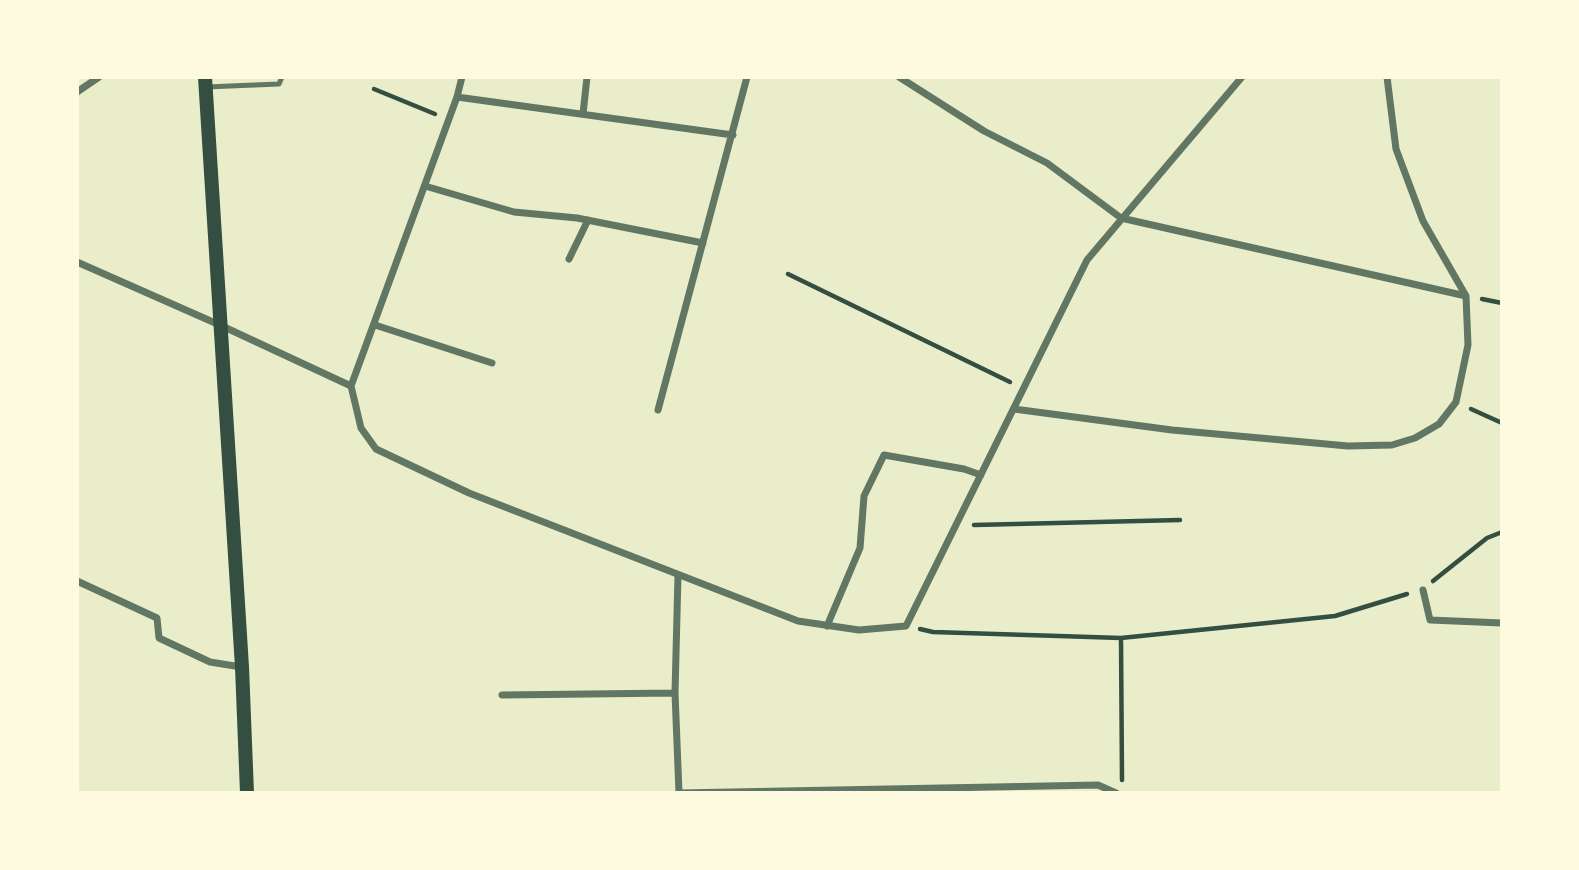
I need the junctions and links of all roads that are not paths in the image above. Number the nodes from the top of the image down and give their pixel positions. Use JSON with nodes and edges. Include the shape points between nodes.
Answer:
{"nodes":[{"id":1,"x":99,"y":77,"type":"edge"},
{"id":2,"x":282,"y":77,"type":"edge"},
{"id":3,"x":462,"y":77,"type":"edge"},
{"id":4,"x":587,"y":77,"type":"edge"},
{"id":5,"x":747,"y":77,"type":"edge"},
{"id":6,"x":899,"y":77,"type":"edge"},
{"id":7,"x":1242,"y":77,"type":"edge"},
{"id":8,"x":1387,"y":77,"type":"edge"},
{"id":9,"x":206,"y":82,"type":"edge"},
{"id":10,"x":77,"y":92,"type":"edge"},
{"id":11,"x":457,"y":97,"type":"junction"},
{"id":12,"x":583,"y":114,"type":"junction"},
{"id":13,"x":733,"y":135,"type":"junction"},
{"id":14,"x":425,"y":186,"type":"junction"},
{"id":15,"x":1121,"y":218,"type":"junction"},
{"id":16,"x":588,"y":220,"type":"junction"},
{"id":17,"x":703,"y":243,"type":"junction"},
{"id":18,"x":569,"y":259,"type":"dead end"},
{"id":19,"x":77,"y":262,"type":"edge"},
{"id":20,"x":1466,"y":296,"type":"junction"},
{"id":21,"x":375,"y":325,"type":"junction"},
{"id":22,"x":222,"y":326,"type":"junction"},
{"id":23,"x":492,"y":363,"type":"dead end"},
{"id":24,"x":351,"y":386,"type":"junction"},
{"id":25,"x":1014,"y":409,"type":"junction"},
{"id":26,"x":658,"y":410,"type":"dead end"},
{"id":27,"x":981,"y":475,"type":"junction"},
{"id":28,"x":678,"y":575,"type":"junction"},
{"id":29,"x":77,"y":581,"type":"edge"},
{"id":30,"x":1423,"y":590,"type":"road end"},
{"id":31,"x":1502,"y":623,"type":"edge"},
{"id":32,"x":827,"y":626,"type":"junction"},
{"id":33,"x":242,"y":667,"type":"junction"},
{"id":34,"x":675,"y":693,"type":"junction"},
{"id":35,"x":502,"y":695,"type":"dead end"},
{"id":36,"x":247,"y":793,"type":"edge"},
{"id":37,"x":1116,"y":793,"type":"edge"}],
"edges":[{"from":1,"to":10,"type":"street"},
{"from":2,"to":9,"type":"lane","via":[[279,84]]},
{"from":3,"to":11,"type":"street"},
{"from":4,"to":12,"type":"street"},
{"from":5,"to":13,"type":"street"},
{"from":6,"to":15,"type":"street","via":[[984,131],[1047,163]]},
{"from":7,"to":15,"type":"street"},
{"from":8,"to":20,"type":"street","via":[[1396,149],[1423,221]]},
{"from":9,"to":22,"type":"main road"},
{"from":11,"to":12,"type":"street"},
{"from":11,"to":14,"type":"street"},
{"from":12,"to":13,"type":"street"},
{"from":13,"to":17,"type":"street"},
{"from":14,"to":16,"type":"street","via":[[514,212]]},
{"from":14,"to":21,"type":"street"},
{"from":15,"to":20,"type":"street"},
{"from":15,"to":25,"type":"street","via":[[1087,260]]},
{"from":16,"to":17,"type":"street"},
{"from":16,"to":18,"type":"street"},
{"from":17,"to":26,"type":"street"},
{"from":19,"to":22,"type":"street"},
{"from":20,"to":25,"type":"street","via":[[1468,345],[1456,402],[1439,424],[1392,445],[1348,446],[1172,430]]},
{"from":21,"to":23,"type":"street"},
{"from":21,"to":24,"type":"street"},
{"from":22,"to":24,"type":"street"},
{"from":22,"to":33,"type":"main road"},
{"from":24,"to":28,"type":"street","via":[[361,428],[376,449],[470,493]]},
{"from":25,"to":27,"type":"street"},
{"from":27,"to":32,"type":"street","via":[[906,626],[859,630]]},
{"from":27,"to":32,"type":"street","via":[[884,455],[864,496],[860,548]]},
{"from":28,"to":32,"type":"street","via":[[798,621]]},
{"from":28,"to":34,"type":"street"},
{"from":29,"to":33,"type":"street","via":[[157,618],[159,638],[210,662]]},
{"from":30,"to":31,"type":"street","via":[[1430,620]]},
{"from":33,"to":36,"type":"main road"},
{"from":34,"to":35,"type":"street"},
{"from":34,"to":37,"type":"street","via":[[679,793],[1098,785]]}]}
